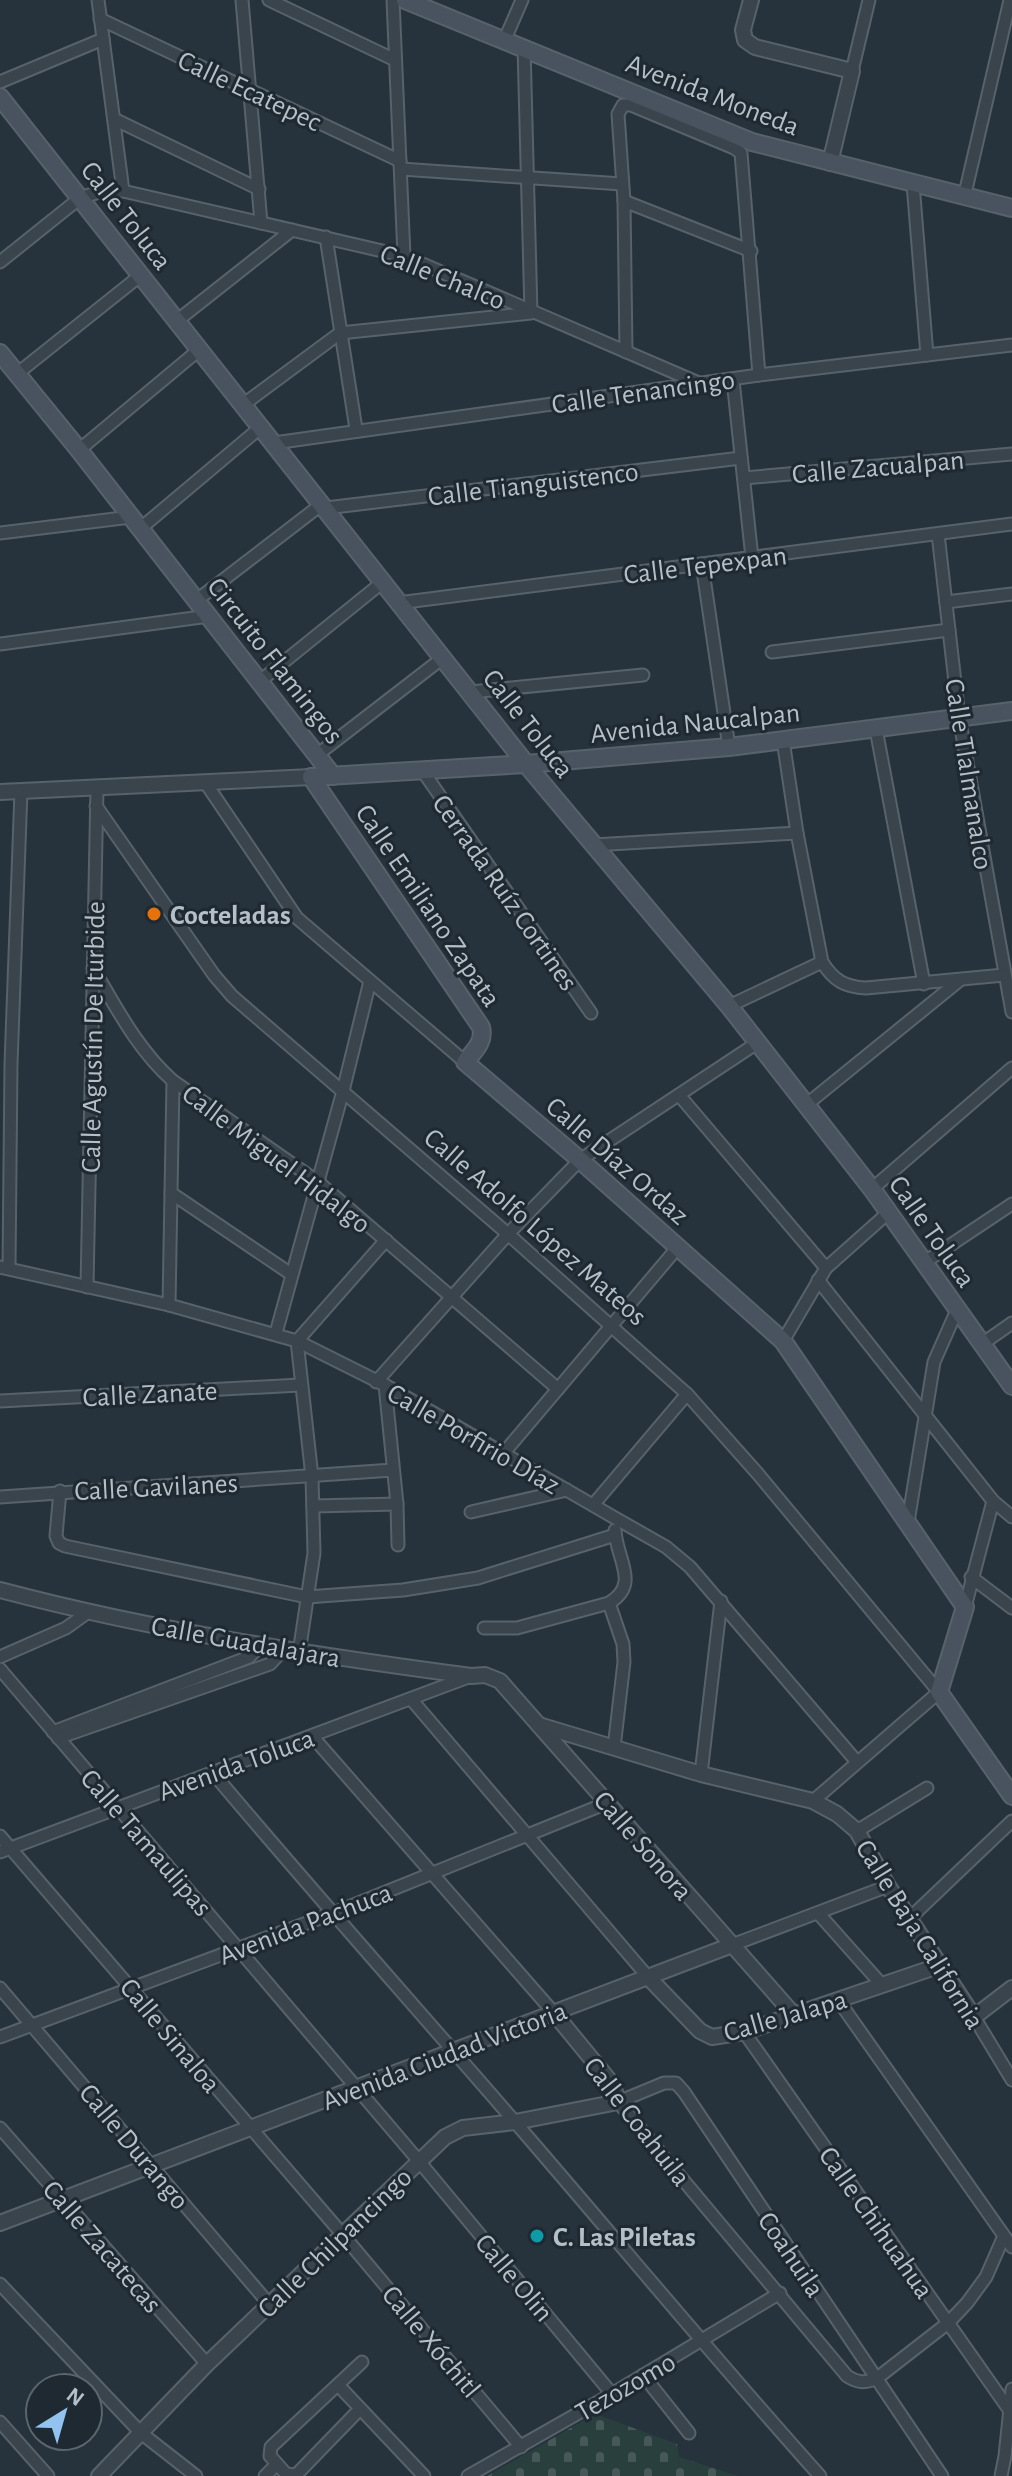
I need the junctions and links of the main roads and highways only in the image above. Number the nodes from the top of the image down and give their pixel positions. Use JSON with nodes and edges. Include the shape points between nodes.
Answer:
{"nodes":[{"id":1,"x":405,"y":0,"type":"edge"},
{"id":2,"x":0,"y":97,"type":"edge"},
{"id":3,"x":1012,"y":208,"type":"edge"},
{"id":4,"x":0,"y":353,"type":"edge"},
{"id":5,"x":1012,"y":711,"type":"edge"},
{"id":6,"x":526,"y":764,"type":"junction"},
{"id":7,"x":333,"y":776,"type":"junction"},
{"id":8,"x":311,"y":777,"type":"joint"},
{"id":9,"x":465,"y":1062,"type":"joint"},
{"id":10,"x":1012,"y":1386,"type":"edge"},
{"id":11,"x":939,"y":1692,"type":"joint"},
{"id":12,"x":1012,"y":1796,"type":"edge"}],
"edges":[{"from":1,"to":3,"type":"main road","name":"Avenida Moneda","via":[[752,142]]},
{"from":2,"to":6,"type":"main road","name":"Calle Toluca"},
{"from":4,"to":7,"type":"main road","name":"Circuito Flamingos"},
{"from":5,"to":6,"type":"main road","name":"Avenida Naucalpan","via":[[729,747]]},
{"from":6,"to":7,"type":"main road","name":"Avenida Naucalpan"},
{"from":6,"to":10,"type":"main road","name":"Calle Toluca","via":[[729,1006],[872,1189]]},
{"from":7,"to":8,"type":"main road","name":"Circuito Flamingos"},
{"from":8,"to":9,"type":"main road","name":"Calle Emiliano Zapata","via":[[481,1027],[480,1044]]},
{"from":9,"to":11,"type":"main road","name":"Calle Díaz Ordaz","via":[[783,1341],[965,1607]]},
{"from":11,"to":12,"type":"main road","name":"Calle Adolfo López Mateos"}]}
